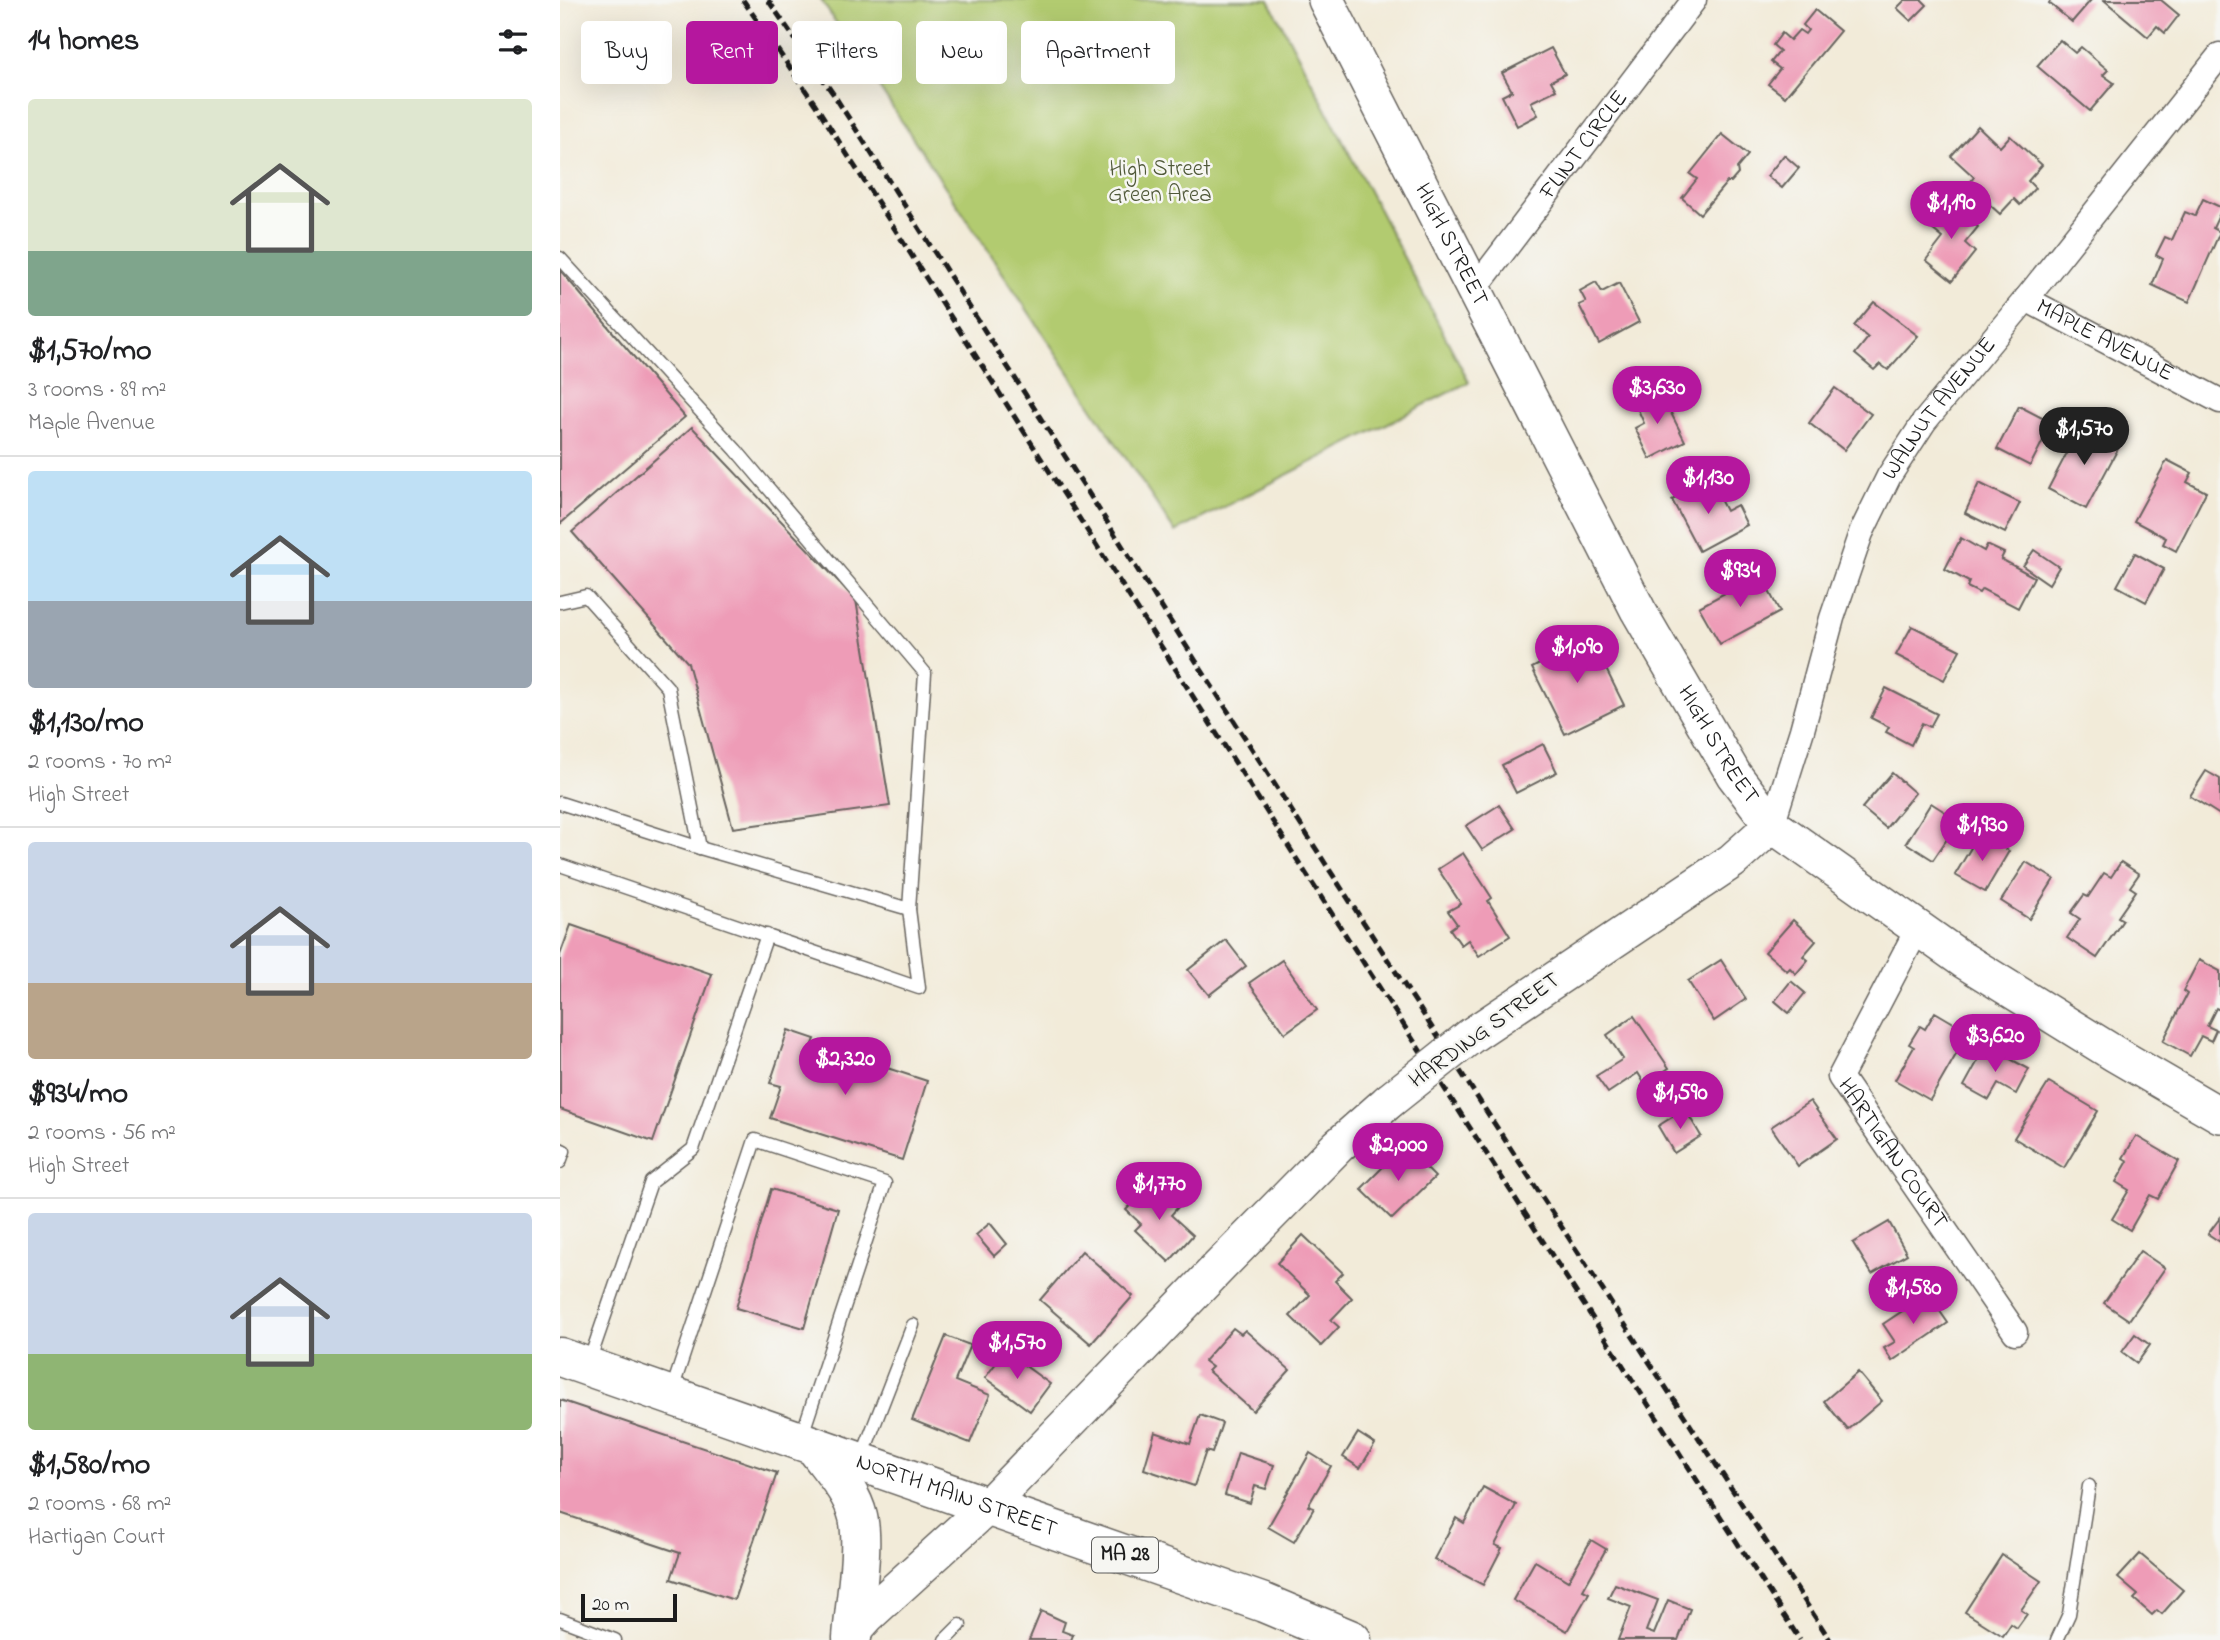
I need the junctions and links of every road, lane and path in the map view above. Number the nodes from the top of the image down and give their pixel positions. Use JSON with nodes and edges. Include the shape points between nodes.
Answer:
{"nodes":[{"id":1,"x":1326,"y":0,"type":"edge"},
{"id":2,"x":1693,"y":0,"type":"edge"},
{"id":3,"x":2220,"y":55,"type":"edge"},
{"id":4,"x":560,"y":258,"type":"edge"},
{"id":5,"x":1474,"y":290,"type":"junction"},
{"id":6,"x":2026,"y":299,"type":"junction"},
{"id":7,"x":2220,"y":401,"type":"edge"},
{"id":8,"x":560,"y":602,"type":"edge"},
{"id":9,"x":560,"y":803,"type":"edge"},
{"id":10,"x":1772,"y":825,"type":"junction"},
{"id":11,"x":700,"y":848,"type":"junction"},
{"id":12,"x":560,"y":865,"type":"edge"},
{"id":13,"x":909,"y":909,"type":"junction"},
{"id":14,"x":1918,"y":928,"type":"junction"},
{"id":15,"x":767,"y":935,"type":"junction"},
{"id":16,"x":2220,"y":1115,"type":"edge"},
{"id":17,"x":560,"y":1149,"type":"edge"},
{"id":18,"x":560,"y":1162,"type":"edge"},
{"id":19,"x":913,"y":1325,"type":"dead end"},
{"id":20,"x":2015,"y":1332,"type":"dead end"},
{"id":21,"x":574,"y":1362,"type":"edge"},
{"id":22,"x":670,"y":1396,"type":"junction"},
{"id":23,"x":807,"y":1445,"type":"junction"},
{"id":24,"x":859,"y":1463,"type":"junction"},
{"id":25,"x":2089,"y":1486,"type":"dead end"},
{"id":26,"x":987,"y":1507,"type":"junction"},
{"id":27,"x":560,"y":1619,"type":"edge"},
{"id":28,"x":960,"y":1625,"type":"dead end"},
{"id":29,"x":851,"y":1639,"type":"edge"},
{"id":30,"x":615,"y":1640,"type":"edge"},
{"id":31,"x":945,"y":1640,"type":"edge"},
{"id":32,"x":1352,"y":1640,"type":"edge"},
{"id":33,"x":2057,"y":1640,"type":"edge"}],
"edges":[{"from":1,"to":5,"type":"main road","name":"HIGH STREET"},
{"from":2,"to":5,"type":"street","name":"FLINT CIRCLE"},
{"from":3,"to":6,"type":"street","name":"WALNUT AVENUE"},
{"from":4,"to":13,"type":"lane","via":[[736,450],[925,673]]},
{"from":5,"to":10,"type":"main road","name":"HIGH STREET","via":[[1638,610],[1734,775]]},
{"from":6,"to":7,"type":"street","name":"MAPLE AVENUE"},
{"from":6,"to":10,"type":"street","name":"WALNUT AVENUE","via":[[1924,422],[1889,476],[1861,533]]},
{"from":8,"to":11,"type":"lane","via":[[586,596],[668,688]]},
{"from":9,"to":11,"type":"lane"},
{"from":10,"to":14,"type":"main road","name":"HIGH STREET"},
{"from":10,"to":26,"type":"main road","name":"HARDING STREET","bridge":true,"via":[[1732,860],[1472,1035],[1389,1101],[1338,1146]]},
{"from":11,"to":13,"type":"lane"},
{"from":12,"to":15,"type":"lane"},
{"from":13,"to":15,"type":"lane","via":[[919,988]]},
{"from":14,"to":16,"type":"main road","name":"HIGH STREET","via":[[2033,1004]]},
{"from":14,"to":20,"type":"street","name":"HARTIGAN COURT","via":[[1840,1077]]},
{"from":15,"to":21,"type":"lane","via":[[693,1149],[651,1182]]},
{"from":17,"to":18,"type":"lane","via":[[564,1151]]},
{"from":19,"to":24,"type":"lane"},
{"from":21,"to":22,"type":"main road","name":"NORTH MAIN STREET","number":"MA 28"},
{"from":22,"to":23,"type":"main road","name":"NORTH MAIN STREET","number":"MA 28"},
{"from":22,"to":23,"type":"lane","via":[[755,1140],[885,1183]]},
{"from":23,"to":24,"type":"main road","name":"NORTH MAIN STREET","number":"MA 28"},
{"from":23,"to":29,"type":"main road","via":[[849,1495],[858,1516],[861,1543]]},
{"from":24,"to":26,"type":"main road","name":"NORTH MAIN STREET","number":"MA 28"},
{"from":25,"to":33,"type":"lane","via":[[2069,1614]]},
{"from":26,"to":29,"type":"main road","name":"HARDING STREET","via":[[869,1615]]},
{"from":26,"to":32,"type":"main road","name":"NORTH MAIN STREET","number":"MA 28","via":[[1264,1603]]},
{"from":27,"to":30,"type":"lane"},
{"from":28,"to":31,"type":"lane"}]}
